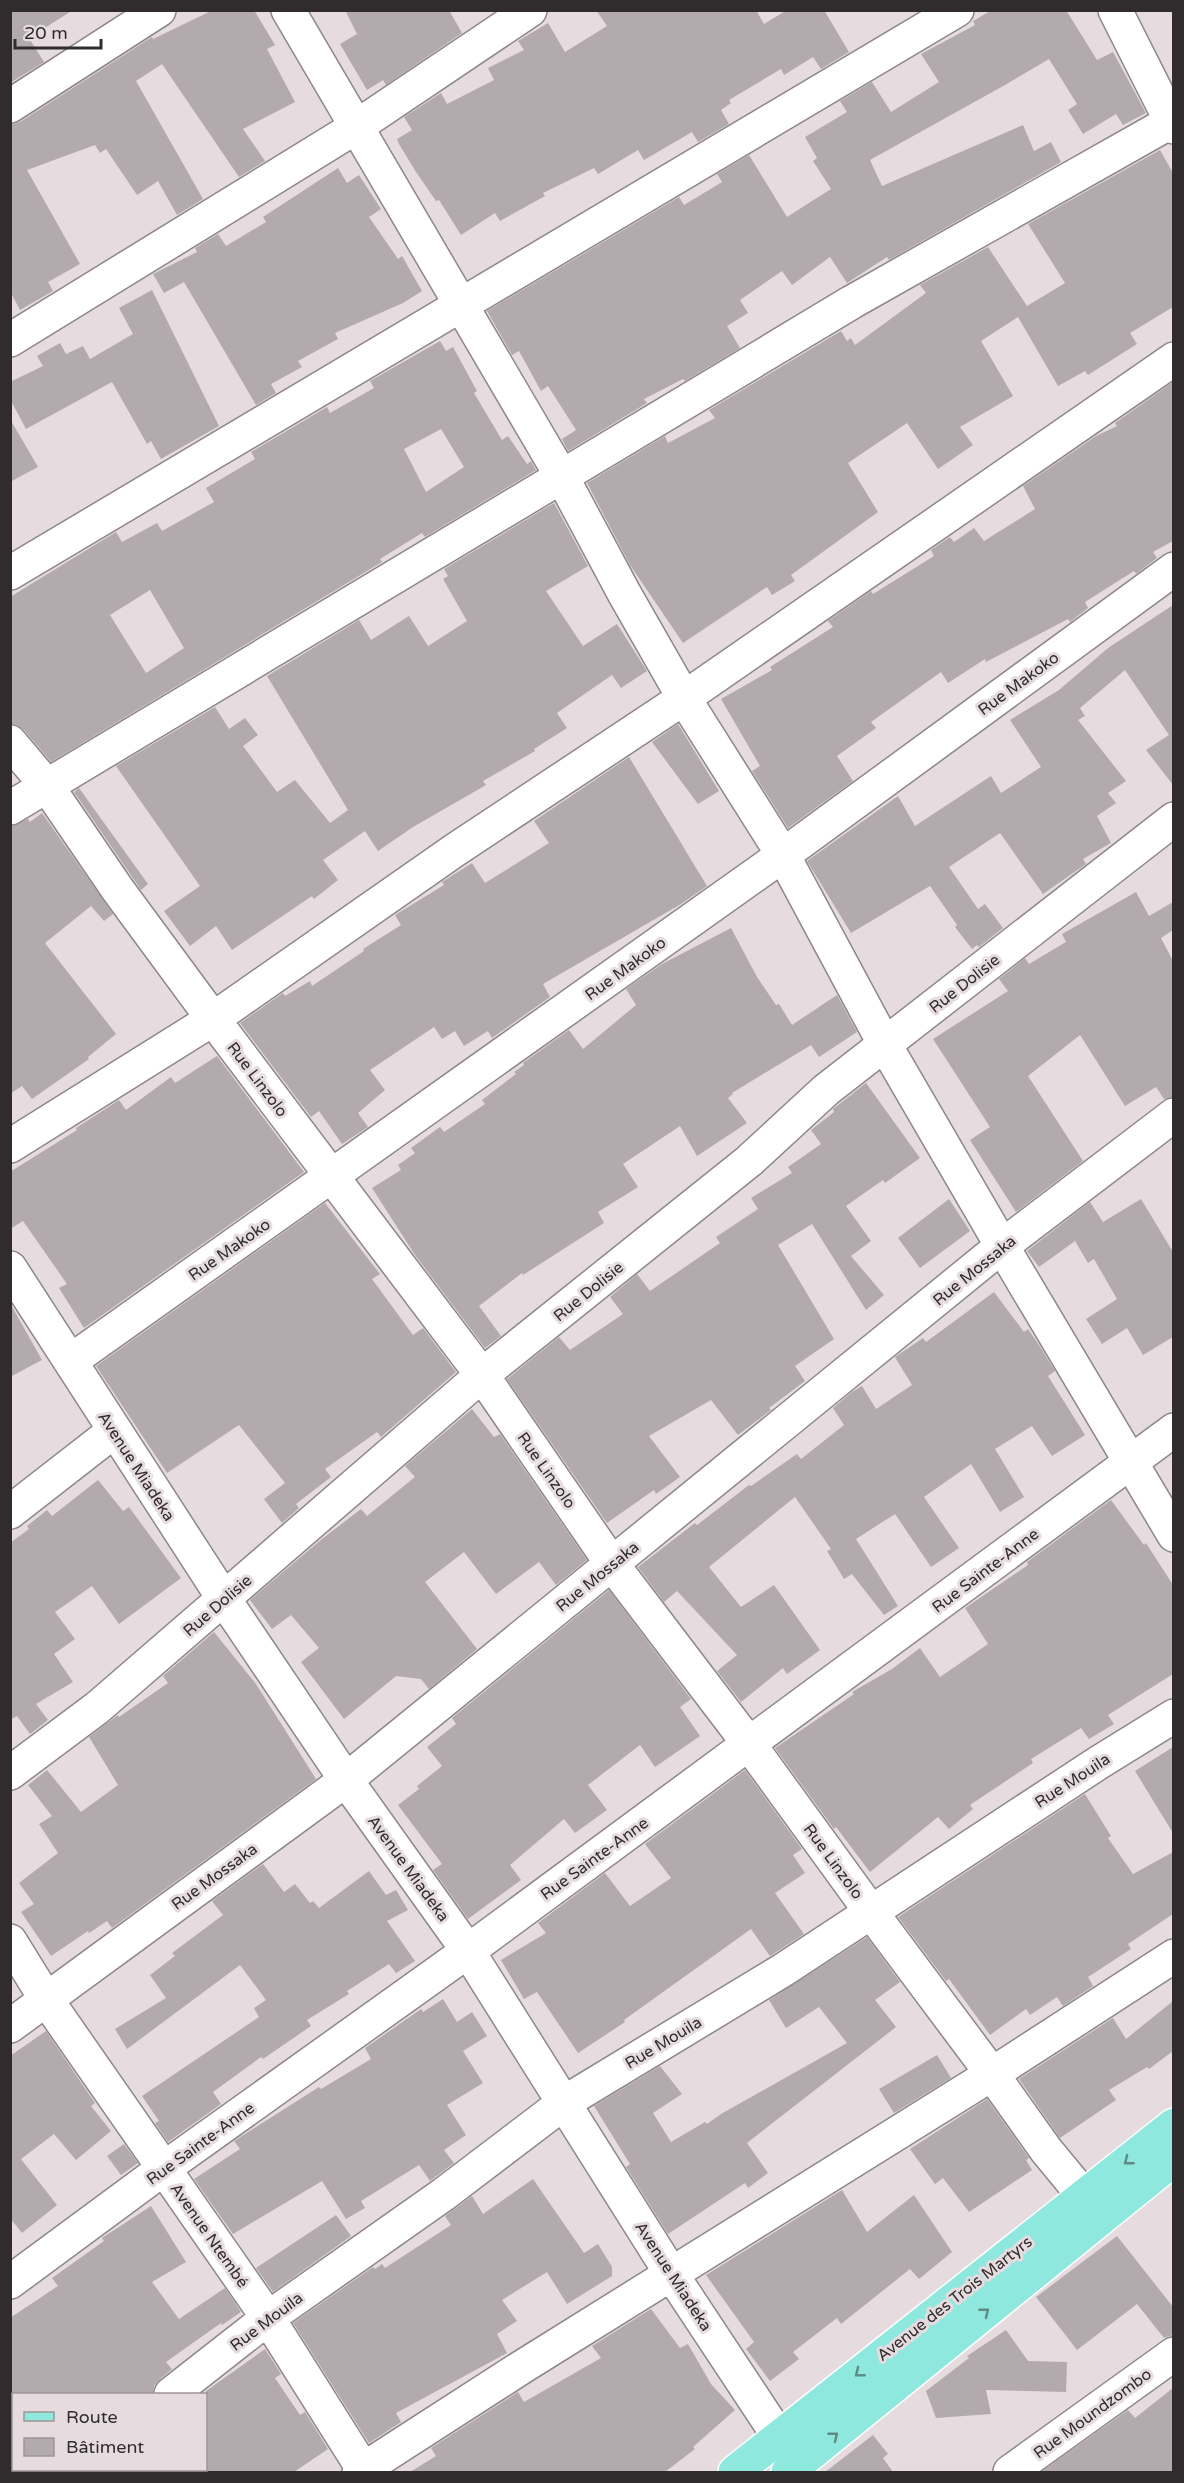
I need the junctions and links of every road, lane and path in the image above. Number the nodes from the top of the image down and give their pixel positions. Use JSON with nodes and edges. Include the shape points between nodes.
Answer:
{"nodes":[{"id":1,"x":159,"y":10,"type":"edge"},
{"id":2,"x":288,"y":10,"type":"edge"},
{"id":3,"x":530,"y":10,"type":"edge"},
{"id":4,"x":957,"y":10,"type":"edge"},
{"id":5,"x":1114,"y":10,"type":"edge"},
{"id":6,"x":10,"y":106,"type":"edge"},
{"id":7,"x":1173,"y":123,"type":"edge"},
{"id":8,"x":356,"y":127,"type":"junction"},
{"id":9,"x":461,"y":307,"type":"junction"},
{"id":10,"x":10,"y":340,"type":"edge"},
{"id":11,"x":1173,"y":359,"type":"edge"},
{"id":12,"x":562,"y":477,"type":"junction"},
{"id":13,"x":1173,"y":569,"type":"edge"},
{"id":14,"x":10,"y":573,"type":"edge"},
{"id":15,"x":684,"y":699,"type":"junction"},
{"id":16,"x":10,"y":742,"type":"edge"},
{"id":17,"x":46,"y":786,"type":"junction"},
{"id":18,"x":10,"y":808,"type":"edge"},
{"id":19,"x":1173,"y":819,"type":"edge"},
{"id":20,"x":783,"y":855,"type":"junction"},
{"id":21,"x":213,"y":1019,"type":"junction"},
{"id":22,"x":885,"y":1045,"type":"junction"},
{"id":23,"x":1173,"y":1115,"type":"edge"},
{"id":24,"x":10,"y":1146,"type":"edge"},
{"id":25,"x":332,"y":1177,"type":"junction"},
{"id":26,"x":1002,"y":1246,"type":"junction"},
{"id":27,"x":10,"y":1268,"type":"edge"},
{"id":28,"x":72,"y":1360,"type":"junction"},
{"id":29,"x":482,"y":1376,"type":"junction"},
{"id":30,"x":1173,"y":1430,"type":"edge"},
{"id":31,"x":114,"y":1431,"type":"junction"},
{"id":32,"x":1129,"y":1462,"type":"junction"},
{"id":33,"x":10,"y":1512,"type":"edge"},
{"id":34,"x":1173,"y":1535,"type":"edge"},
{"id":35,"x":612,"y":1564,"type":"junction"},
{"id":36,"x":224,"y":1599,"type":"junction"},
{"id":37,"x":1173,"y":1716,"type":"edge"},
{"id":38,"x":749,"y":1744,"type":"junction"},
{"id":39,"x":10,"y":1773,"type":"edge"},
{"id":40,"x":346,"y":1780,"type":"junction"},
{"id":41,"x":871,"y":1912,"type":"junction"},
{"id":42,"x":10,"y":1941,"type":"edge"},
{"id":43,"x":468,"y":1951,"type":"junction"},
{"id":44,"x":1173,"y":1956,"type":"edge"},
{"id":45,"x":46,"y":1999,"type":"junction"},
{"id":46,"x":10,"y":2026,"type":"edge"},
{"id":47,"x":992,"y":2074,"type":"junction"},
{"id":48,"x":565,"y":2102,"type":"junction"},
{"id":49,"x":1173,"y":2125,"type":"edge"},
{"id":50,"x":1173,"y":2159,"type":"edge"},
{"id":51,"x":163,"y":2169,"type":"junction"},
{"id":52,"x":1084,"y":2196,"type":"junction"},
{"id":53,"x":672,"y":2275,"type":"junction"},
{"id":54,"x":10,"y":2282,"type":"edge"},
{"id":55,"x":268,"y":2318,"type":"junction"},
{"id":56,"x":1171,"y":2360,"type":"edge"},
{"id":57,"x":172,"y":2393,"type":"edge"},
{"id":58,"x":779,"y":2438,"type":"junction"},
{"id":59,"x":796,"y":2470,"type":"edge"},
{"id":60,"x":362,"y":2472,"type":"edge"},
{"id":61,"x":735,"y":2472,"type":"edge"},
{"id":62,"x":1010,"y":2472,"type":"edge"}],
"edges":[{"from":1,"to":6,"type":"street"},
{"from":2,"to":8,"type":"street"},
{"from":3,"to":8,"type":"street"},
{"from":4,"to":9,"type":"street"},
{"from":5,"to":7,"type":"street"},
{"from":7,"to":12,"type":"street","via":[[852,302]]},
{"from":8,"to":9,"type":"street"},
{"from":8,"to":10,"type":"street"},
{"from":9,"to":12,"type":"street"},
{"from":9,"to":14,"type":"street"},
{"from":11,"to":15,"type":"street"},
{"from":12,"to":15,"type":"street"},
{"from":12,"to":17,"type":"street"},
{"from":13,"to":20,"type":"street","name":"Rue Makoko"},
{"from":15,"to":20,"type":"street"},
{"from":15,"to":21,"type":"street","via":[[455,850]]},
{"from":16,"to":17,"type":"street","name":"Rue Linzolo"},
{"from":17,"to":18,"type":"street"},
{"from":17,"to":21,"type":"street","name":"Rue Linzolo"},
{"from":19,"to":22,"type":"street","name":"Rue Dolisie"},
{"from":20,"to":22,"type":"street"},
{"from":20,"to":25,"type":"street","name":"Rue Makoko"},
{"from":21,"to":24,"type":"street"},
{"from":21,"to":25,"type":"street","name":"Rue Linzolo"},
{"from":22,"to":26,"type":"street"},
{"from":22,"to":29,"type":"street","name":"Rue Dolisie","via":[[826,1090],[749,1161]]},
{"from":23,"to":26,"type":"street","name":"Rue Mossaka"},
{"from":25,"to":28,"type":"street","name":"Rue Makoko"},
{"from":25,"to":29,"type":"street","name":"Rue Linzolo"},
{"from":26,"to":32,"type":"street"},
{"from":26,"to":35,"type":"street","name":"Rue Mossaka"},
{"from":27,"to":28,"type":"street","name":"Avenue Miadeka"},
{"from":28,"to":31,"type":"street","name":"Avenue Miadeka"},
{"from":29,"to":35,"type":"street","name":"Rue Linzolo"},
{"from":29,"to":36,"type":"street","name":"Rue Dolisie"},
{"from":30,"to":32,"type":"street","name":"Rue Sainte-Anne"},
{"from":31,"to":33,"type":"street"},
{"from":31,"to":36,"type":"street","name":"Avenue Miadeka"},
{"from":32,"to":34,"type":"street"},
{"from":32,"to":38,"type":"street","name":"Rue Sainte-Anne"},
{"from":35,"to":38,"type":"street","name":"Rue Linzolo"},
{"from":35,"to":40,"type":"street","name":"Rue Mossaka"},
{"from":36,"to":39,"type":"street","name":"Rue Dolisie","via":[[97,1708]]},
{"from":36,"to":40,"type":"street","name":"Avenue Miadeka"},
{"from":37,"to":41,"type":"street","name":"Rue Mouila"},
{"from":38,"to":41,"type":"street","name":"Rue Linzolo"},
{"from":38,"to":43,"type":"street","name":"Rue Sainte-Anne"},
{"from":40,"to":43,"type":"street","name":"Avenue Miadeka"},
{"from":40,"to":45,"type":"street","name":"Rue Mossaka"},
{"from":41,"to":47,"type":"street","name":"Rue Linzolo"},
{"from":41,"to":48,"type":"street","name":"Rue Mouila"},
{"from":42,"to":45,"type":"street","name":"Avenue Ntembé"},
{"from":43,"to":48,"type":"street","name":"Avenue Miadeka"},
{"from":43,"to":51,"type":"street","name":"Rue Sainte-Anne"},
{"from":44,"to":47,"type":"street"},
{"from":45,"to":46,"type":"street","name":"Rue Mossaka"},
{"from":45,"to":51,"type":"street","name":"Avenue Ntembé"},
{"from":47,"to":52,"type":"street","name":"Rue Linzolo"},
{"from":47,"to":53,"type":"street"},
{"from":48,"to":53,"type":"street","name":"Avenue Miadeka"},
{"from":48,"to":55,"type":"street","name":"Rue Mouila","via":[[444,2194]]},
{"from":49,"to":52,"type":"main road","name":"Avenue des Trois Martyrs","one_way":true},
{"from":59,"to":50,"type":"main road","name":"Avenue des Trois Martyrs","one_way":true},
{"from":51,"to":54,"type":"street","name":"Rue Sainte-Anne"},
{"from":51,"to":55,"type":"street","name":"Avenue Ntembé"},
{"from":52,"to":58,"type":"main road","name":"Avenue des Trois Martyrs","one_way":true},
{"from":53,"to":58,"type":"street","name":"Avenue Miadeka"},
{"from":53,"to":60,"type":"street"},
{"from":55,"to":57,"type":"street","name":"Rue Mouila"},
{"from":55,"to":60,"type":"street","name":"Avenue Ntembé"},
{"from":56,"to":62,"type":"street","name":"Rue Moundzombo"},
{"from":58,"to":59,"type":"street","name":"Avenue Miadeka"},
{"from":58,"to":61,"type":"main road","name":"Avenue des Trois Martyrs"}]}
